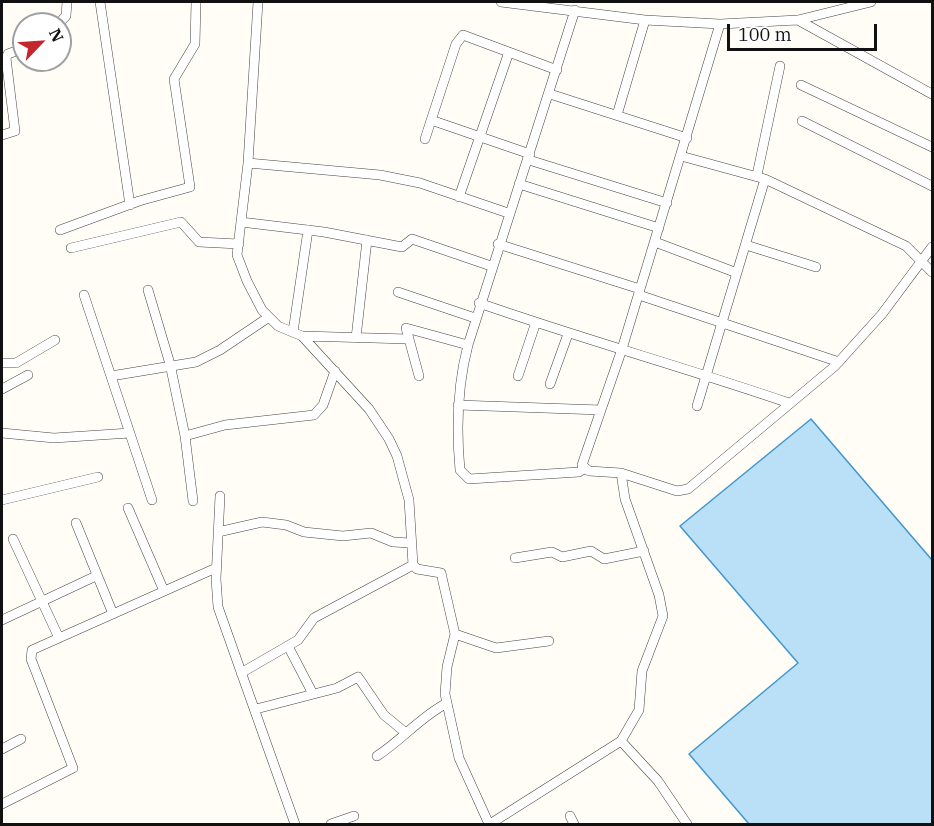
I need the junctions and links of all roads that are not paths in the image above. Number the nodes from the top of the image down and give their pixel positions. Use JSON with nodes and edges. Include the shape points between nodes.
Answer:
{"nodes":[{"id":1,"x":100,"y":2,"type":"edge"},
{"id":2,"x":196,"y":2,"type":"edge"},
{"id":3,"x":258,"y":2,"type":"edge"},
{"id":4,"x":501,"y":2,"type":"edge"},
{"id":5,"x":871,"y":2,"type":"edge"},
{"id":6,"x":530,"y":3,"type":"edge"},
{"id":7,"x":575,"y":10,"type":"junction"},
{"id":8,"x":645,"y":20,"type":"junction"},
{"id":9,"x":798,"y":20,"type":"junction"},
{"id":10,"x":720,"y":24,"type":"junction"},
{"id":11,"x":12,"y":52,"type":"edge"},
{"id":12,"x":509,"y":52,"type":"junction"},
{"id":13,"x":780,"y":66,"type":"dead end"},
{"id":14,"x":557,"y":70,"type":"junction"},
{"id":15,"x":801,"y":85,"type":"dead end"},
{"id":16,"x":550,"y":94,"type":"junction"},
{"id":17,"x":933,"y":94,"type":"edge"},
{"id":18,"x":617,"y":115,"type":"junction"},
{"id":19,"x":430,"y":120,"type":"junction"},
{"id":20,"x":802,"y":121,"type":"dead end"},
{"id":21,"x":2,"y":135,"type":"edge"},
{"id":22,"x":480,"y":137,"type":"junction"},
{"id":23,"x":687,"y":138,"type":"junction"},
{"id":24,"x":425,"y":139,"type":"dead end"},
{"id":25,"x":933,"y":147,"type":"edge"},
{"id":26,"x":681,"y":156,"type":"junction"},
{"id":27,"x":529,"y":157,"type":"junction"},
{"id":28,"x":248,"y":163,"type":"junction"},
{"id":29,"x":761,"y":177,"type":"junction"},
{"id":30,"x":519,"y":184,"type":"junction"},
{"id":31,"x":933,"y":186,"type":"edge"},
{"id":32,"x":459,"y":196,"type":"junction"},
{"id":33,"x":667,"y":203,"type":"junction"},
{"id":34,"x":130,"y":205,"type":"junction"},
{"id":35,"x":508,"y":213,"type":"junction"},
{"id":36,"x":241,"y":222,"type":"junction"},
{"id":37,"x":659,"y":228,"type":"junction"},
{"id":38,"x":60,"y":230,"type":"dead end"},
{"id":39,"x":308,"y":230,"type":"junction"},
{"id":40,"x":367,"y":240,"type":"junction"},
{"id":41,"x":655,"y":242,"type":"junction"},
{"id":42,"x":239,"y":243,"type":"junction"},
{"id":43,"x":498,"y":244,"type":"junction"},
{"id":44,"x":746,"y":245,"type":"junction"},
{"id":45,"x":933,"y":247,"type":"edge"},
{"id":46,"x":71,"y":248,"type":"dead end"},
{"id":47,"x":922,"y":261,"type":"junction"},
{"id":48,"x":491,"y":266,"type":"junction"},
{"id":49,"x":816,"y":267,"type":"dead end"},
{"id":50,"x":933,"y":272,"type":"edge"},
{"id":51,"x":737,"y":273,"type":"junction"},
{"id":52,"x":148,"y":290,"type":"dead end"},
{"id":53,"x":398,"y":292,"type":"dead end"},
{"id":54,"x":639,"y":292,"type":"junction"},
{"id":55,"x":84,"y":295,"type":"dead end"},
{"id":56,"x":479,"y":303,"type":"junction"},
{"id":57,"x":269,"y":317,"type":"junction"},
{"id":58,"x":475,"y":318,"type":"junction"},
{"id":59,"x":536,"y":322,"type":"junction"},
{"id":60,"x":722,"y":322,"type":"junction"},
{"id":61,"x":297,"y":334,"type":"junction"},
{"id":62,"x":568,"y":334,"type":"junction"},
{"id":63,"x":356,"y":338,"type":"junction"},
{"id":64,"x":408,"y":339,"type":"junction"},
{"id":65,"x":55,"y":340,"type":"dead end"},
{"id":66,"x":468,"y":345,"type":"junction"},
{"id":67,"x":622,"y":349,"type":"junction"},
{"id":68,"x":2,"y":363,"type":"edge"},
{"id":69,"x":839,"y":363,"type":"junction"},
{"id":70,"x":170,"y":364,"type":"junction"},
{"id":71,"x":335,"y":371,"type":"junction"},
{"id":72,"x":28,"y":375,"type":"dead end"},
{"id":73,"x":111,"y":375,"type":"junction"},
{"id":74,"x":707,"y":375,"type":"junction"},
{"id":75,"x":419,"y":376,"type":"dead end"},
{"id":76,"x":518,"y":376,"type":"dead end"},
{"id":77,"x":550,"y":384,"type":"dead end"},
{"id":78,"x":2,"y":389,"type":"edge"},
{"id":79,"x":789,"y":403,"type":"junction"},
{"id":80,"x":458,"y":405,"type":"junction"},
{"id":81,"x":698,"y":405,"type":"dead end"},
{"id":82,"x":601,"y":410,"type":"junction"},
{"id":83,"x":2,"y":433,"type":"edge"},
{"id":84,"x":130,"y":433,"type":"junction"},
{"id":85,"x":185,"y":436,"type":"junction"},
{"id":86,"x":584,"y":469,"type":"junction"},
{"id":87,"x":621,"y":473,"type":"junction"},
{"id":88,"x":98,"y":477,"type":"dead end"},
{"id":89,"x":220,"y":496,"type":"dead end"},
{"id":90,"x":2,"y":500,"type":"edge"},
{"id":91,"x":152,"y":500,"type":"dead end"},
{"id":92,"x":194,"y":501,"type":"dead end"},
{"id":93,"x":128,"y":508,"type":"dead end"},
{"id":94,"x":76,"y":523,"type":"dead end"},
{"id":95,"x":218,"y":532,"type":"junction"},
{"id":96,"x":14,"y":539,"type":"dead end"},
{"id":97,"x":410,"y":543,"type":"junction"},
{"id":98,"x":644,"y":551,"type":"junction"},
{"id":99,"x":515,"y":558,"type":"dead end"},
{"id":100,"x":413,"y":565,"type":"junction"},
{"id":101,"x":216,"y":568,"type":"junction"},
{"id":102,"x":96,"y":576,"type":"junction"},
{"id":103,"x":164,"y":591,"type":"junction"},
{"id":104,"x":41,"y":600,"type":"junction"},
{"id":105,"x":113,"y":614,"type":"junction"},
{"id":106,"x":2,"y":620,"type":"edge"},
{"id":107,"x":455,"y":634,"type":"junction"},
{"id":108,"x":58,"y":638,"type":"junction"},
{"id":109,"x":549,"y":641,"type":"dead end"},
{"id":110,"x":288,"y":646,"type":"junction"},
{"id":111,"x":241,"y":673,"type":"junction"},
{"id":112,"x":313,"y":693,"type":"junction"},
{"id":113,"x":447,"y":703,"type":"junction"},
{"id":114,"x":256,"y":709,"type":"junction"},
{"id":115,"x":406,"y":733,"type":"junction"},
{"id":116,"x":21,"y":739,"type":"dead end"},
{"id":117,"x":621,"y":741,"type":"junction"},
{"id":118,"x":2,"y":749,"type":"edge"},
{"id":119,"x":377,"y":756,"type":"dead end"},
{"id":120,"x":2,"y":804,"type":"edge"},
{"id":121,"x":354,"y":816,"type":"dead end"},
{"id":122,"x":683,"y":823,"type":"edge"},
{"id":123,"x":294,"y":825,"type":"edge"},
{"id":124,"x":331,"y":825,"type":"edge"},
{"id":125,"x":489,"y":825,"type":"edge"}],
"edges":[{"from":1,"to":34,"type":"street"},
{"from":2,"to":34,"type":"street","via":[[195,44],[174,79],[190,188]]},
{"from":3,"to":28,"type":"street"},
{"from":4,"to":6,"type":"street"},
{"from":5,"to":9,"type":"street"},
{"from":6,"to":7,"type":"street"},
{"from":7,"to":8,"type":"street"},
{"from":7,"to":14,"type":"street"},
{"from":8,"to":10,"type":"street"},
{"from":8,"to":18,"type":"street"},
{"from":9,"to":10,"type":"street"},
{"from":9,"to":17,"type":"street"},
{"from":10,"to":23,"type":"street"},
{"from":11,"to":21,"type":"street","via":[[6,58],[15,131]]},
{"from":12,"to":14,"type":"street"},
{"from":12,"to":19,"type":"street","via":[[467,36],[459,38]]},
{"from":12,"to":22,"type":"street"},
{"from":13,"to":29,"type":"street"},
{"from":14,"to":16,"type":"street"},
{"from":15,"to":25,"type":"street"},
{"from":16,"to":18,"type":"street"},
{"from":16,"to":27,"type":"street"},
{"from":18,"to":23,"type":"street"},
{"from":19,"to":22,"type":"street"},
{"from":19,"to":24,"type":"street"},
{"from":20,"to":31,"type":"street"},
{"from":22,"to":27,"type":"street"},
{"from":22,"to":32,"type":"street"},
{"from":23,"to":26,"type":"street"},
{"from":26,"to":29,"type":"street"},
{"from":26,"to":33,"type":"street"},
{"from":27,"to":30,"type":"street"},
{"from":27,"to":33,"type":"street"},
{"from":28,"to":32,"type":"street","via":[[380,175]]},
{"from":28,"to":36,"type":"street"},
{"from":29,"to":44,"type":"street"},
{"from":29,"to":47,"type":"street","via":[[906,246]]},
{"from":30,"to":35,"type":"street"},
{"from":30,"to":37,"type":"street"},
{"from":32,"to":35,"type":"street"},
{"from":33,"to":37,"type":"street"},
{"from":34,"to":38,"type":"street"},
{"from":35,"to":43,"type":"street"},
{"from":36,"to":39,"type":"street"},
{"from":36,"to":42,"type":"street"},
{"from":37,"to":41,"type":"street"},
{"from":39,"to":40,"type":"street"},
{"from":39,"to":61,"type":"street"},
{"from":40,"to":48,"type":"street","via":[[402,247],[412,239]]},
{"from":40,"to":63,"type":"street"},
{"from":41,"to":51,"type":"street"},
{"from":41,"to":54,"type":"street"},
{"from":42,"to":46,"type":"street","via":[[199,242],[181,222]]},
{"from":42,"to":57,"type":"street","via":[[237,255],[247,281]]},
{"from":43,"to":48,"type":"street"},
{"from":43,"to":54,"type":"street"},
{"from":44,"to":49,"type":"street"},
{"from":44,"to":51,"type":"street"},
{"from":45,"to":47,"type":"street"},
{"from":47,"to":50,"type":"street"},
{"from":47,"to":69,"type":"street"},
{"from":48,"to":56,"type":"street"},
{"from":51,"to":60,"type":"street"},
{"from":52,"to":70,"type":"street"},
{"from":53,"to":58,"type":"street"},
{"from":54,"to":60,"type":"street"},
{"from":54,"to":67,"type":"street"},
{"from":55,"to":73,"type":"street"},
{"from":56,"to":58,"type":"street"},
{"from":56,"to":59,"type":"street"},
{"from":57,"to":61,"type":"street","via":[[278,326]]},
{"from":57,"to":70,"type":"street","via":[[196,362]]},
{"from":58,"to":66,"type":"street"},
{"from":59,"to":62,"type":"street"},
{"from":59,"to":76,"type":"street"},
{"from":60,"to":69,"type":"street"},
{"from":60,"to":74,"type":"street"},
{"from":61,"to":63,"type":"street"},
{"from":61,"to":71,"type":"street"},
{"from":62,"to":67,"type":"street"},
{"from":62,"to":77,"type":"street"},
{"from":63,"to":64,"type":"street"},
{"from":64,"to":66,"type":"street","via":[[406,328]]},
{"from":64,"to":75,"type":"street"},
{"from":65,"to":68,"type":"street","via":[[16,363]]},
{"from":66,"to":80,"type":"street","via":[[460,373]]},
{"from":67,"to":74,"type":"street"},
{"from":67,"to":82,"type":"street"},
{"from":69,"to":79,"type":"street"},
{"from":70,"to":73,"type":"street"},
{"from":70,"to":85,"type":"street"},
{"from":71,"to":85,"type":"street","via":[[323,405],[314,415],[225,425]]},
{"from":71,"to":97,"type":"street","via":[[369,409],[397,456],[409,500]]},
{"from":72,"to":78,"type":"street"},
{"from":73,"to":84,"type":"street"},
{"from":74,"to":79,"type":"street"},
{"from":74,"to":81,"type":"street"},
{"from":79,"to":87,"type":"street","via":[[688,489],[667,489]]},
{"from":80,"to":82,"type":"street"},
{"from":80,"to":86,"type":"street","via":[[460,470],[469,479]]},
{"from":82,"to":86,"type":"street","via":[[582,465]]},
{"from":83,"to":84,"type":"street","via":[[54,438]]},
{"from":84,"to":91,"type":"street"},
{"from":85,"to":92,"type":"street"},
{"from":86,"to":87,"type":"street"},
{"from":87,"to":98,"type":"street"},
{"from":88,"to":90,"type":"street"},
{"from":89,"to":95,"type":"street"},
{"from":93,"to":103,"type":"street"},
{"from":94,"to":102,"type":"street"},
{"from":95,"to":97,"type":"street","via":[[262,522],[343,536],[371,533],[393,542]]},
{"from":95,"to":101,"type":"street"},
{"from":96,"to":104,"type":"street"},
{"from":97,"to":100,"type":"street"},
{"from":98,"to":99,"type":"street","via":[[604,559],[591,551],[562,557],[552,552]]},
{"from":98,"to":117,"type":"street","via":[[663,616],[642,671],[639,710]]},
{"from":100,"to":107,"type":"street","via":[[441,573]]},
{"from":100,"to":110,"type":"street","via":[[314,618],[298,640]]},
{"from":101,"to":103,"type":"street"},
{"from":101,"to":111,"type":"street","via":[[218,607]]},
{"from":102,"to":104,"type":"street"},
{"from":102,"to":105,"type":"street"},
{"from":103,"to":105,"type":"street"},
{"from":104,"to":106,"type":"street"},
{"from":104,"to":108,"type":"street"},
{"from":105,"to":108,"type":"street"},
{"from":107,"to":109,"type":"street","via":[[496,648]]},
{"from":107,"to":113,"type":"street","via":[[447,667]]},
{"from":108,"to":120,"type":"street","via":[[32,650],[30,659],[73,768]]},
{"from":110,"to":111,"type":"street"},
{"from":110,"to":112,"type":"street"},
{"from":111,"to":114,"type":"street"},
{"from":112,"to":114,"type":"street"},
{"from":112,"to":115,"type":"street","via":[[337,688],[358,676],[384,715]]},
{"from":113,"to":115,"type":"street"},
{"from":113,"to":125,"type":"street","via":[[459,758]]},
{"from":114,"to":123,"type":"street"},
{"from":115,"to":119,"type":"street"},
{"from":116,"to":118,"type":"street"},
{"from":117,"to":122,"type":"street","via":[[658,781]]},
{"from":117,"to":125,"type":"street"},
{"from":121,"to":124,"type":"street"}]}
